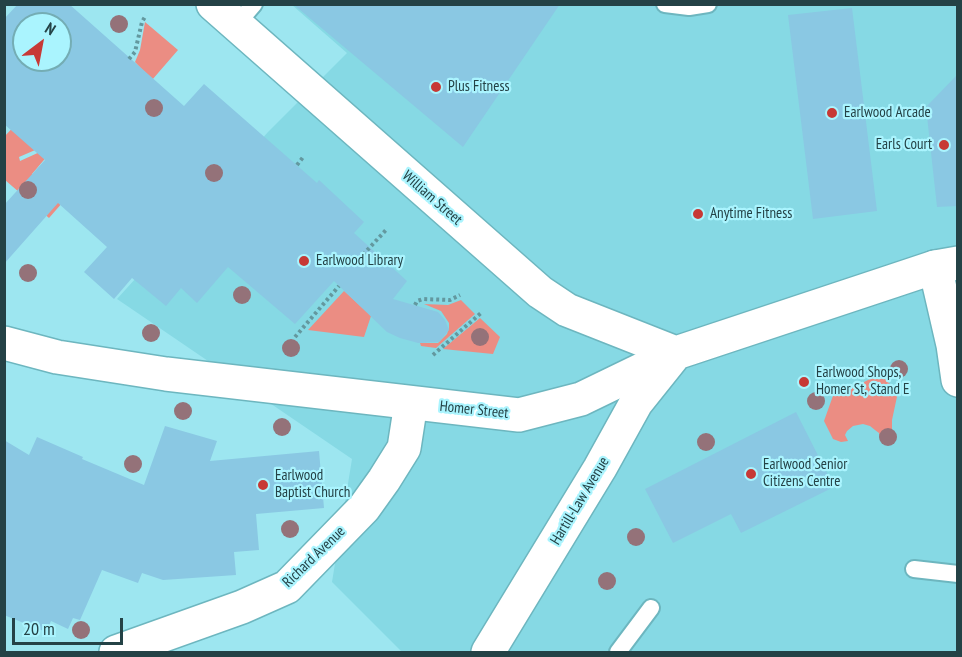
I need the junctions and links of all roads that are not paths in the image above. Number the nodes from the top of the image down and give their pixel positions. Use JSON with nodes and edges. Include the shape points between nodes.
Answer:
{"nodes":[{"id":1,"x":666,"y":4,"type":"edge"},
{"id":2,"x":708,"y":4,"type":"edge"},
{"id":3,"x":234,"y":11,"type":"edge"},
{"id":4,"x":946,"y":265,"type":"edge"},
{"id":5,"x":4,"y":343,"type":"edge"},
{"id":6,"x":676,"y":353,"type":"junction"},
{"id":7,"x":957,"y":380,"type":"edge"},
{"id":8,"x":411,"y":403,"type":"junction"},
{"id":9,"x":915,"y":569,"type":"dead end"},
{"id":10,"x":957,"y":574,"type":"edge"},
{"id":11,"x":651,"y":608,"type":"dead end"},
{"id":12,"x":116,"y":652,"type":"edge"},
{"id":13,"x":488,"y":652,"type":"edge"},
{"id":14,"x":618,"y":652,"type":"edge"}],
"edges":[{"from":1,"to":2,"type":"lane"},
{"from":3,"to":6,"type":"street","name":"William Street","via":[[540,292],[592,322]]},
{"from":4,"to":6,"type":"street","name":"Homer Street"},
{"from":4,"to":7,"type":"street"},
{"from":5,"to":8,"type":"street","name":"Homer Street","via":[[57,357],[166,374]]},
{"from":6,"to":8,"type":"street","name":"Homer Street","via":[[581,399],[519,415]]},
{"from":6,"to":13,"type":"street","name":"Hartill-Law Avenue","via":[[636,403]]},
{"from":8,"to":12,"type":"street","name":"Richard Avenue","via":[[404,448],[384,480],[364,508],[287,587]]},
{"from":9,"to":10,"type":"lane"},
{"from":11,"to":14,"type":"lane"}]}
